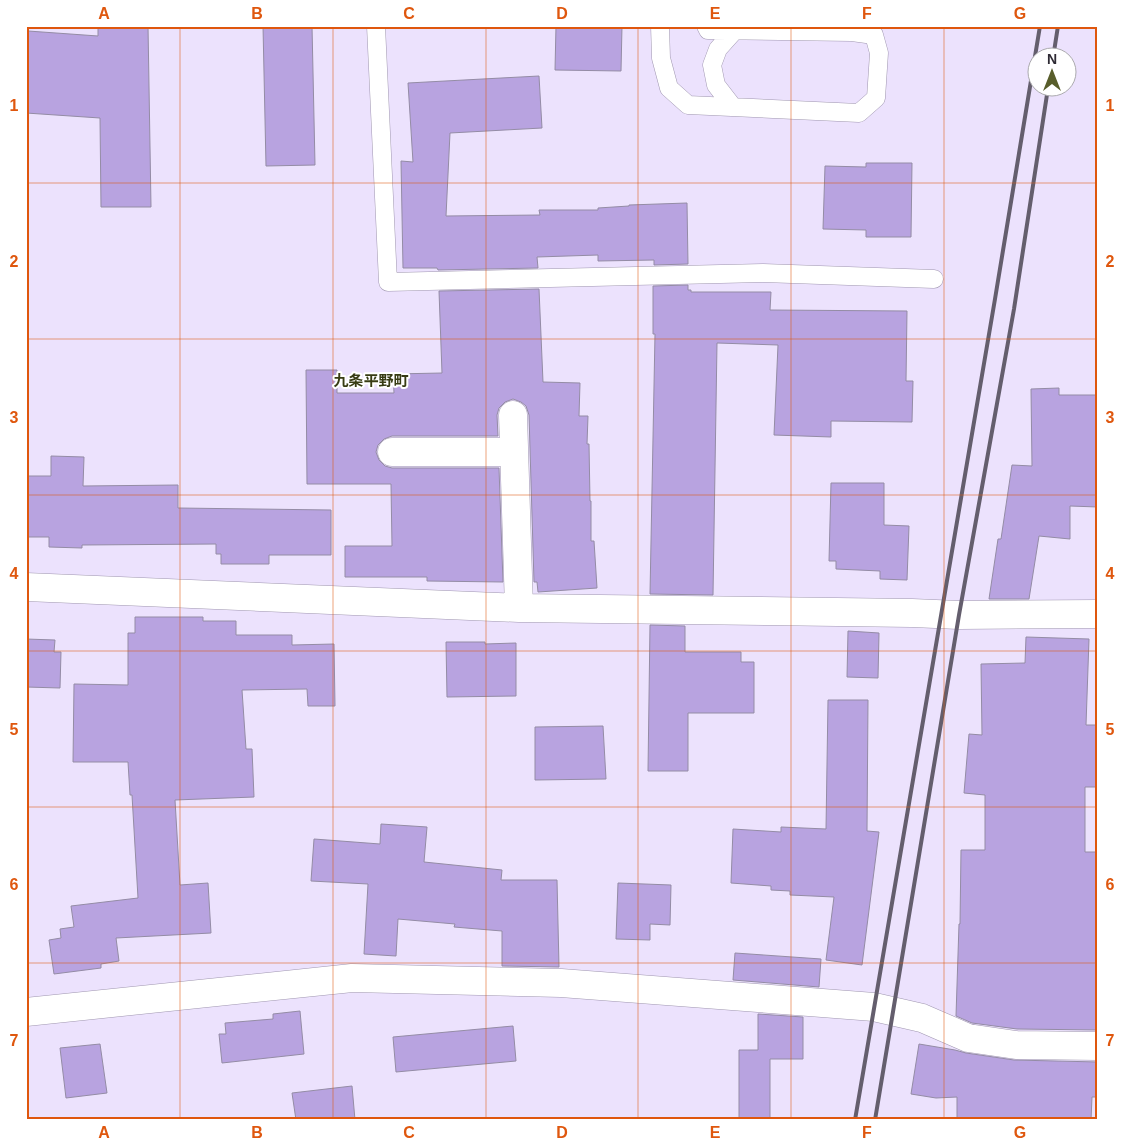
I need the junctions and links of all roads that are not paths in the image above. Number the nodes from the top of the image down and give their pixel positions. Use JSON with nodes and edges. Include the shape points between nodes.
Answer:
{"nodes":[{"id":1,"x":376,"y":26,"type":"edge"},
{"id":2,"x":660,"y":26,"type":"edge"},
{"id":3,"x":706,"y":26,"type":"edge"},
{"id":4,"x":735,"y":30,"type":"junction"},
{"id":5,"x":733,"y":107,"type":"junction"},
{"id":6,"x":934,"y":279,"type":"dead end"},
{"id":7,"x":514,"y":415,"type":"dead end"},
{"id":8,"x":392,"y":452,"type":"dead end"},
{"id":9,"x":514,"y":452,"type":"junction"},
{"id":10,"x":26,"y":587,"type":"edge"},
{"id":11,"x":519,"y":608,"type":"junction"},
{"id":12,"x":1098,"y":614,"type":"edge"},
{"id":13,"x":26,"y":1012,"type":"edge"},
{"id":14,"x":1098,"y":1046,"type":"edge"}],
"edges":[{"from":1,"to":6,"type":"lane","via":[[388,282],[763,273]]},
{"from":2,"to":5,"type":"lane","via":[[661,58],[668,88],[688,105]]},
{"from":3,"to":4,"type":"lane","via":[[708,30]]},
{"from":4,"to":5,"type":"lane","via":[[718,49],[712,65],[716,85]]},
{"from":4,"to":5,"type":"lane","via":[[874,35],[879,53],[876,98],[859,113]]},
{"from":7,"to":9,"type":"street"},
{"from":8,"to":9,"type":"street"},
{"from":9,"to":11,"type":"street"},
{"from":10,"to":11,"type":"street"},
{"from":11,"to":12,"type":"street"},
{"from":13,"to":14,"type":"street","via":[[352,978],[561,983],[874,1008],[922,1018],[968,1038],[1016,1045]]}]}
